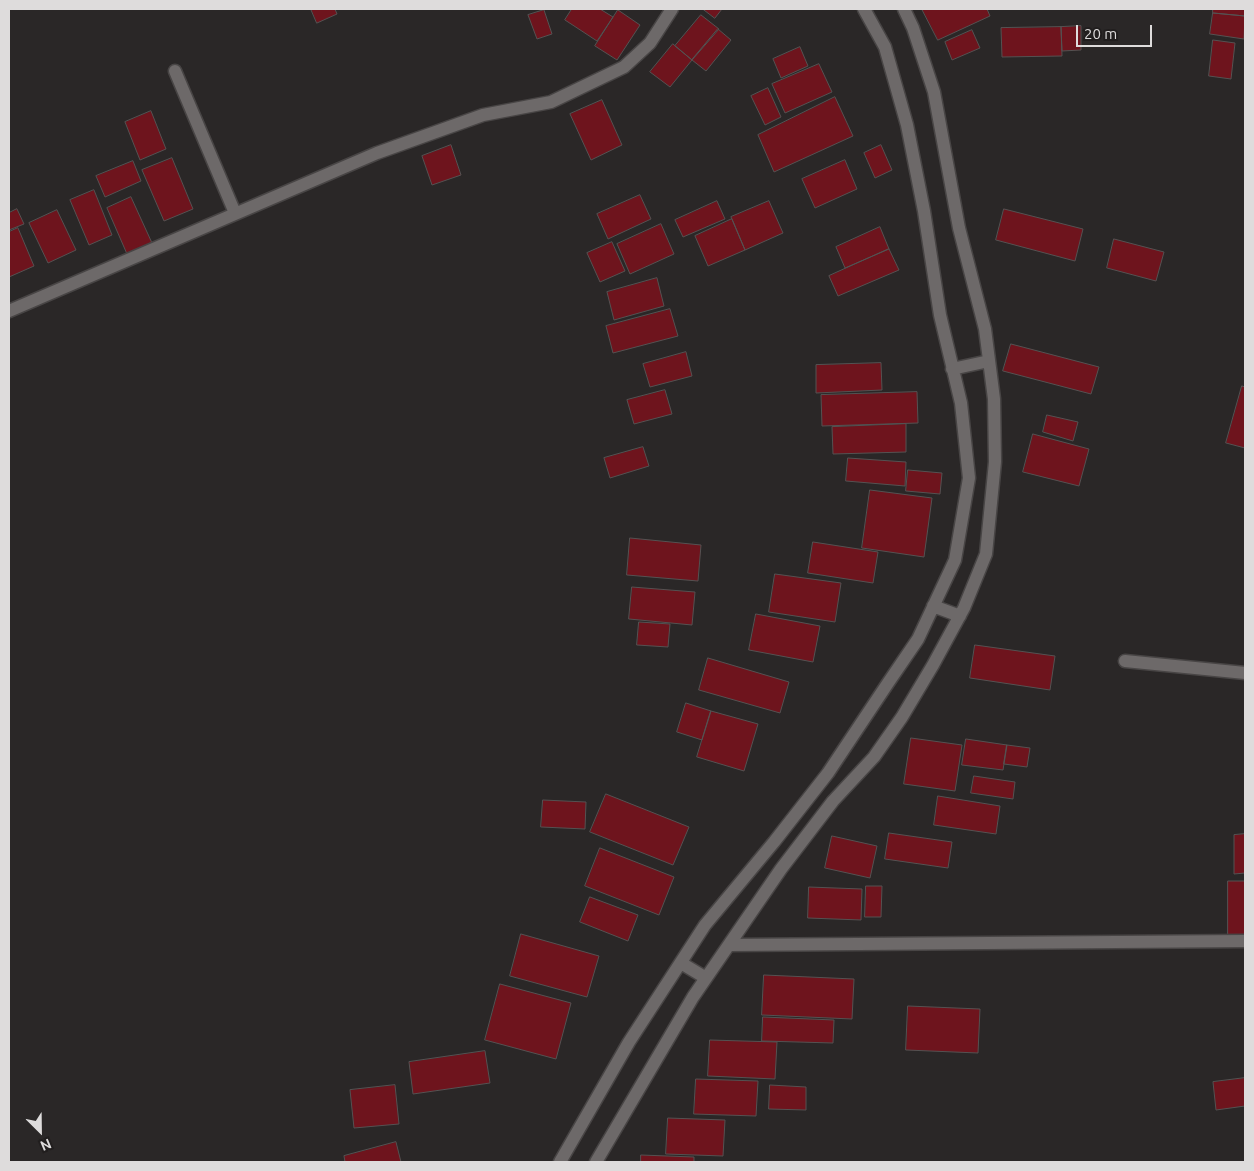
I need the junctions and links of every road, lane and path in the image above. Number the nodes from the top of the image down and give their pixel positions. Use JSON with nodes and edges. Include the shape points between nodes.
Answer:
{"nodes":[{"id":1,"x":672,"y":9,"type":"edge"},
{"id":2,"x":864,"y":9,"type":"edge"},
{"id":3,"x":904,"y":9,"type":"edge"},
{"id":4,"x":175,"y":71,"type":"dead end"},
{"id":5,"x":235,"y":213,"type":"junction"},
{"id":6,"x":9,"y":312,"type":"edge"},
{"id":7,"x":989,"y":361,"type":"junction"},
{"id":8,"x":952,"y":369,"type":"junction"},
{"id":9,"x":933,"y":606,"type":"junction"},
{"id":10,"x":960,"y":616,"type":"junction"},
{"id":11,"x":1125,"y":660,"type":"dead end"},
{"id":12,"x":1245,"y":673,"type":"edge"},
{"id":13,"x":1245,"y":941,"type":"edge"},
{"id":14,"x":729,"y":945,"type":"junction"},
{"id":15,"x":681,"y":963,"type":"junction"},
{"id":16,"x":706,"y":978,"type":"junction"},
{"id":17,"x":560,"y":1162,"type":"edge"},
{"id":18,"x":596,"y":1162,"type":"edge"}],
"edges":[{"from":1,"to":5,"type":"street","via":[[650,43],[624,67],[551,102],[483,115],[376,153]]},
{"from":2,"to":8,"type":"street","via":[[885,47],[907,125]]},
{"from":3,"to":7,"type":"street","via":[[934,92]]},
{"from":4,"to":5,"type":"street"},
{"from":5,"to":6,"type":"street"},
{"from":7,"to":8,"type":"street"},
{"from":7,"to":10,"type":"street","via":[[994,400],[995,462],[986,554]]},
{"from":8,"to":9,"type":"street","via":[[961,403],[969,478],[955,560]]},
{"from":9,"to":10,"type":"street"},
{"from":9,"to":15,"type":"street","via":[[918,639],[828,773],[704,925]]},
{"from":10,"to":14,"type":"street","via":[[929,672],[874,757],[834,801],[781,869]]},
{"from":11,"to":12,"type":"street"},
{"from":13,"to":14,"type":"street"},
{"from":14,"to":16,"type":"street"},
{"from":15,"to":16,"type":"street"},
{"from":15,"to":17,"type":"street","via":[[629,1042]]},
{"from":16,"to":18,"type":"street"}]}
